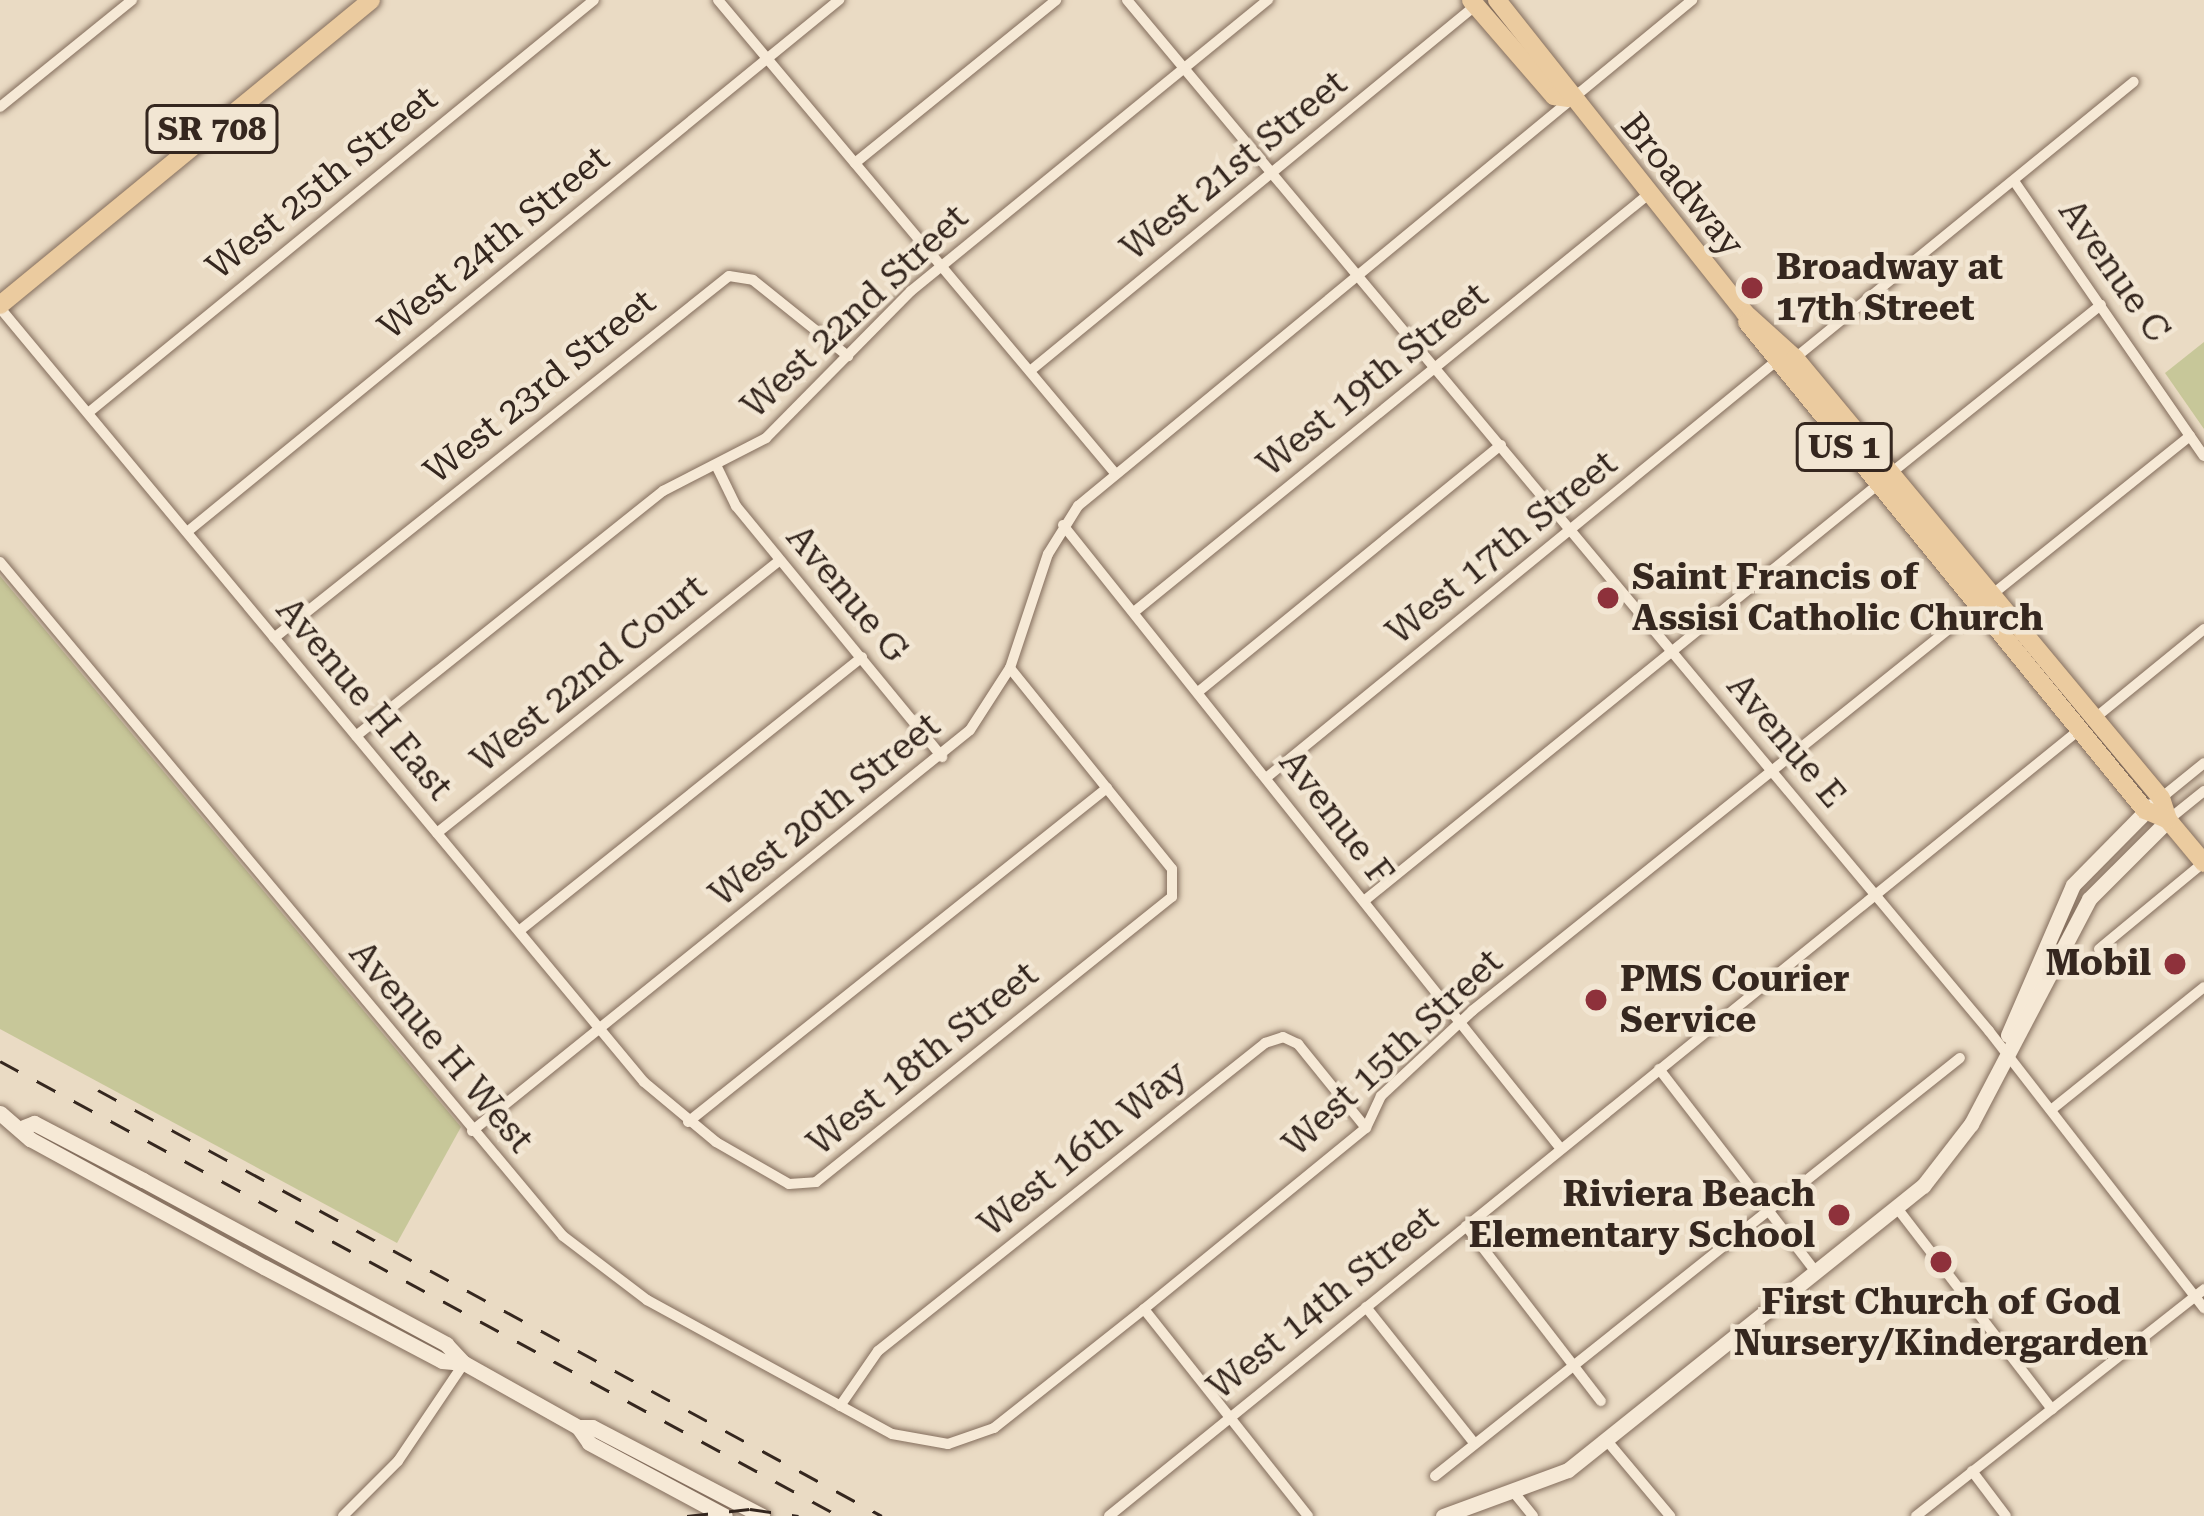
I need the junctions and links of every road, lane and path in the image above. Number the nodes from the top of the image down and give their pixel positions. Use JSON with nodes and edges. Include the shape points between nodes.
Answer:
{"nodes":[{"id":1,"x":132,"y":0,"type":"edge"},
{"id":2,"x":371,"y":0,"type":"edge"},
{"id":3,"x":594,"y":0,"type":"edge"},
{"id":4,"x":718,"y":0,"type":"edge"},
{"id":5,"x":839,"y":0,"type":"edge"},
{"id":6,"x":1056,"y":0,"type":"edge"},
{"id":7,"x":1127,"y":0,"type":"edge"},
{"id":8,"x":1268,"y":0,"type":"edge"},
{"id":9,"x":1497,"y":0,"type":"edge"},
{"id":10,"x":1691,"y":0,"type":"edge"},
{"id":11,"x":1473,"y":3,"type":"edge"},
{"id":12,"x":767,"y":58,"type":"junction"},
{"id":13,"x":1186,"y":70,"type":"junction"},
{"id":14,"x":2134,"y":82,"type":"dead end"},
{"id":15,"x":1569,"y":98,"type":"junction"},
{"id":16,"x":0,"y":107,"type":"edge"},
{"id":17,"x":855,"y":163,"type":"junction"},
{"id":18,"x":1273,"y":174,"type":"junction"},
{"id":19,"x":2014,"y":181,"type":"junction"},
{"id":20,"x":1650,"y":193,"type":"junction"},
{"id":21,"x":941,"y":266,"type":"junction"},
{"id":22,"x":1358,"y":275,"type":"junction"},
{"id":23,"x":2101,"y":305,"type":"junction"},
{"id":24,"x":0,"y":306,"type":"edge"},
{"id":25,"x":1744,"y":314,"type":"junction"},
{"id":26,"x":848,"y":356,"type":"junction"},
{"id":27,"x":1796,"y":358,"type":"junction"},
{"id":28,"x":1774,"y":363,"type":"junction"},
{"id":29,"x":1436,"y":368,"type":"junction"},
{"id":30,"x":1030,"y":371,"type":"junction"},
{"id":31,"x":88,"y":412,"type":"junction"},
{"id":32,"x":2190,"y":436,"type":"junction"},
{"id":33,"x":1501,"y":445,"type":"junction"},
{"id":34,"x":2204,"y":456,"type":"edge"},
{"id":35,"x":716,"y":465,"type":"junction"},
{"id":36,"x":1114,"y":472,"type":"junction"},
{"id":37,"x":1884,"y":480,"type":"junction"},
{"id":38,"x":1063,"y":525,"type":"junction"},
{"id":39,"x":1572,"y":530,"type":"junction"},
{"id":40,"x":187,"y":532,"type":"junction"},
{"id":41,"x":779,"y":561,"type":"junction"},
{"id":42,"x":0,"y":562,"type":"edge"},
{"id":43,"x":1985,"y":601,"type":"junction"},
{"id":44,"x":1134,"y":612,"type":"junction"},
{"id":45,"x":2204,"y":629,"type":"edge"},
{"id":46,"x":274,"y":638,"type":"junction"},
{"id":47,"x":1672,"y":650,"type":"junction"},
{"id":48,"x":862,"y":657,"type":"junction"},
{"id":49,"x":1010,"y":668,"type":"junction"},
{"id":50,"x":1198,"y":692,"type":"junction"},
{"id":51,"x":2087,"y":724,"type":"junction"},
{"id":52,"x":356,"y":736,"type":"junction"},
{"id":53,"x":942,"y":757,"type":"junction"},
{"id":54,"x":2204,"y":763,"type":"edge"},
{"id":55,"x":1772,"y":772,"type":"junction"},
{"id":56,"x":1266,"y":778,"type":"junction"},
{"id":57,"x":1107,"y":788,"type":"junction"},
{"id":58,"x":2204,"y":790,"type":"edge"},
{"id":59,"x":2153,"y":804,"type":"junction"},
{"id":60,"x":2168,"y":820,"type":"junction"},
{"id":61,"x":437,"y":833,"type":"junction"},
{"id":62,"x":2204,"y":862,"type":"edge"},
{"id":63,"x":1875,"y":894,"type":"junction"},
{"id":64,"x":1364,"y":901,"type":"junction"},
{"id":65,"x":519,"y":932,"type":"junction"},
{"id":66,"x":2098,"y":949,"type":"dead end"},
{"id":67,"x":2204,"y":987,"type":"edge"},
{"id":68,"x":1463,"y":1023,"type":"junction"},
{"id":69,"x":600,"y":1029,"type":"junction"},
{"id":70,"x":2005,"y":1050,"type":"junction"},
{"id":71,"x":1960,"y":1058,"type":"dead end"},
{"id":72,"x":1659,"y":1069,"type":"junction"},
{"id":73,"x":2051,"y":1110,"type":"junction"},
{"id":74,"x":0,"y":1113,"type":"edge"},
{"id":75,"x":688,"y":1122,"type":"junction"},
{"id":76,"x":1366,"y":1128,"type":"junction"},
{"id":77,"x":472,"y":1131,"type":"junction"},
{"id":78,"x":1562,"y":1149,"type":"junction"},
{"id":79,"x":1897,"y":1208,"type":"junction"},
{"id":80,"x":1769,"y":1211,"type":"junction"},
{"id":81,"x":1466,"y":1226,"type":"junction"},
{"id":82,"x":1816,"y":1273,"type":"junction"},
{"id":83,"x":2199,"y":1292,"type":"edge"},
{"id":84,"x":1366,"y":1307,"type":"junction"},
{"id":85,"x":2204,"y":1308,"type":"edge"},
{"id":86,"x":1144,"y":1309,"type":"junction"},
{"id":87,"x":464,"y":1363,"type":"junction"},
{"id":88,"x":1574,"y":1369,"type":"junction"},
{"id":89,"x":1601,"y":1401,"type":"dead end"},
{"id":90,"x":840,"y":1406,"type":"junction"},
{"id":91,"x":2052,"y":1408,"type":"junction"},
{"id":92,"x":1229,"y":1419,"type":"junction"},
{"id":93,"x":578,"y":1427,"type":"junction"},
{"id":94,"x":1609,"y":1442,"type":"junction"},
{"id":95,"x":1474,"y":1443,"type":"junction"},
{"id":96,"x":938,"y":1444,"type":"joint"},
{"id":97,"x":1972,"y":1471,"type":"junction"},
{"id":98,"x":1435,"y":1476,"type":"dead end"},
{"id":99,"x":1516,"y":1495,"type":"junction"},
{"id":100,"x":343,"y":1516,"type":"edge"},
{"id":101,"x":725,"y":1516,"type":"edge"},
{"id":102,"x":762,"y":1516,"type":"edge"},
{"id":103,"x":1109,"y":1516,"type":"edge"},
{"id":104,"x":1308,"y":1516,"type":"edge"},
{"id":105,"x":1443,"y":1516,"type":"edge"},
{"id":106,"x":1533,"y":1516,"type":"edge"},
{"id":107,"x":1670,"y":1516,"type":"edge"},
{"id":108,"x":1916,"y":1516,"type":"edge"},
{"id":109,"x":2006,"y":1516,"type":"edge"}],
"edges":[{"from":1,"to":16,"type":"street"},
{"from":2,"to":24,"type":"main road","number":"SR 708"},
{"from":3,"to":31,"type":"street","name":"West 25th Street"},
{"from":4,"to":12,"type":"street"},
{"from":5,"to":12,"type":"street","name":"West 24th Street"},
{"from":6,"to":17,"type":"street"},
{"from":7,"to":13,"type":"street","name":"Avenue E"},
{"from":8,"to":13,"type":"street","name":"West 22nd Street"},
{"from":9,"to":15,"type":"main road","name":"Broadway","number":"US 1","via":[[1569,87]]},
{"from":10,"to":15,"type":"street","name":"West 20th Street"},
{"from":11,"to":15,"type":"main road","name":"Broadway","number":"US 1","via":[[1554,96]]},
{"from":11,"to":18,"type":"street","name":"West 21st Street"},
{"from":12,"to":17,"type":"street"},
{"from":12,"to":40,"type":"street","name":"West 24th Street"},
{"from":13,"to":18,"type":"street","name":"Avenue E"},
{"from":13,"to":21,"type":"street","name":"West 22nd Street"},
{"from":14,"to":19,"type":"street"},
{"from":15,"to":20,"type":"main road","name":"Broadway","number":"US 1"},
{"from":15,"to":22,"type":"street","name":"West 20th Street"},
{"from":17,"to":21,"type":"street"},
{"from":18,"to":22,"type":"street","name":"Avenue E"},
{"from":18,"to":30,"type":"street","name":"West 21st Street"},
{"from":19,"to":23,"type":"street","name":"Avenue C"},
{"from":19,"to":27,"type":"street"},
{"from":20,"to":25,"type":"main road","name":"Broadway","number":"US 1"},
{"from":20,"to":29,"type":"street","name":"West 19th Street"},
{"from":21,"to":26,"type":"street","name":"West 22nd Street"},
{"from":21,"to":30,"type":"street"},
{"from":22,"to":29,"type":"street","name":"Avenue E"},
{"from":22,"to":36,"type":"street","name":"West 20th Street"},
{"from":23,"to":32,"type":"street","name":"Avenue C"},
{"from":23,"to":37,"type":"street"},
{"from":24,"to":31,"type":"street","name":"Avenue H East"},
{"from":25,"to":27,"type":"main road","name":"Broadway","number":"US 1"},
{"from":25,"to":28,"type":"main road","name":"Broadway","number":"US 1"},
{"from":26,"to":35,"type":"street","name":"West 22nd Street","via":[[766,438]]},
{"from":26,"to":46,"type":"street","name":"West 23rd Street","via":[[753,280],[729,276]]},
{"from":27,"to":37,"type":"main road","name":"Broadway","number":"US 1"},
{"from":28,"to":37,"type":"main road","name":"Broadway","number":"US 1"},
{"from":28,"to":39,"type":"street","name":"West 17th Street"},
{"from":29,"to":33,"type":"street","name":"Avenue E"},
{"from":29,"to":44,"type":"street","name":"West 19th Street"},
{"from":30,"to":36,"type":"street"},
{"from":31,"to":40,"type":"street","name":"Avenue H East"},
{"from":32,"to":34,"type":"street","name":"Avenue C"},
{"from":32,"to":43,"type":"street","name":"West 15th Street"},
{"from":33,"to":39,"type":"street","name":"Avenue E"},
{"from":33,"to":50,"type":"street"},
{"from":35,"to":41,"type":"street","name":"Avenue G"},
{"from":35,"to":52,"type":"street","name":"West 22nd Street","via":[[663,490]]},
{"from":36,"to":38,"type":"street","name":"West 20th Street"},
{"from":37,"to":43,"type":"main road","name":"Broadway","number":"US 1"},
{"from":37,"to":47,"type":"street"},
{"from":38,"to":44,"type":"street","name":"Avenue F"},
{"from":38,"to":49,"type":"street","name":"West 20th Street"},
{"from":39,"to":47,"type":"street","name":"Avenue E"},
{"from":39,"to":56,"type":"street","name":"West 17th Street"},
{"from":40,"to":46,"type":"street","name":"Avenue H East"},
{"from":41,"to":48,"type":"street","name":"Avenue G"},
{"from":41,"to":61,"type":"street","name":"West 22nd Court"},
{"from":42,"to":77,"type":"street","name":"Avenue H West"},
{"from":43,"to":51,"type":"main road","name":"Broadway","number":"US 1"},
{"from":43,"to":55,"type":"street","name":"West 15th Street"},
{"from":44,"to":50,"type":"street","name":"Avenue F"},
{"from":45,"to":51,"type":"street","name":"West 14th Street"},
{"from":46,"to":52,"type":"street","name":"Avenue H East"},
{"from":47,"to":55,"type":"street","name":"Avenue E"},
{"from":47,"to":64,"type":"street"},
{"from":48,"to":53,"type":"street","name":"Avenue G"},
{"from":48,"to":65,"type":"street"},
{"from":49,"to":53,"type":"street","name":"West 20th Street","via":[[982,716]]},
{"from":49,"to":57,"type":"street"},
{"from":50,"to":56,"type":"street","name":"Avenue F"},
{"from":51,"to":59,"type":"main road","name":"Broadway","number":"US 1"},
{"from":51,"to":63,"type":"street","name":"West 14th Street"},
{"from":52,"to":61,"type":"street","name":"Avenue H East"},
{"from":53,"to":69,"type":"street","name":"West 20th Street"},
{"from":54,"to":59,"type":"street"},
{"from":55,"to":63,"type":"street","name":"Avenue E"},
{"from":55,"to":68,"type":"street","name":"West 15th Street"},
{"from":56,"to":64,"type":"street","name":"Avenue F"},
{"from":57,"to":75,"type":"street"},
{"from":57,"to":75,"type":"street","name":"West 18th Street","via":[[1176,885],[1166,903],[816,1182],[789,1184]]},
{"from":58,"to":60,"type":"street"},
{"from":59,"to":60,"type":"main road","name":"Broadway","number":"US 1"},
{"from":59,"to":70,"type":"street","via":[[2097,854],[2062,902]]},
{"from":60,"to":62,"type":"main road","name":"Broadway","number":"US 1"},
{"from":60,"to":70,"type":"street","via":[[2100,883]]},
{"from":61,"to":65,"type":"street","name":"Avenue H East"},
{"from":62,"to":66,"type":"street"},
{"from":63,"to":70,"type":"street","name":"Avenue E"},
{"from":63,"to":72,"type":"street","name":"West 14th Street"},
{"from":64,"to":68,"type":"street","name":"Avenue F"},
{"from":65,"to":69,"type":"street","name":"Avenue H East"},
{"from":67,"to":73,"type":"street"},
{"from":68,"to":76,"type":"street","name":"West 15th Street","via":[[1381,1096]]},
{"from":68,"to":78,"type":"street","name":"Avenue F"},
{"from":69,"to":75,"type":"street","name":"Avenue H East"},
{"from":69,"to":77,"type":"street","name":"West 20th Street"},
{"from":70,"to":73,"type":"street","name":"Avenue E"},
{"from":70,"to":79,"type":"street","via":[[1959,1144]]},
{"from":71,"to":80,"type":"street"},
{"from":72,"to":78,"type":"street","name":"West 14th Street"},
{"from":72,"to":80,"type":"street"},
{"from":73,"to":83,"type":"street","name":"Avenue E"},
{"from":74,"to":87,"type":"street","via":[[181,1200],[446,1344]]},
{"from":76,"to":86,"type":"street","name":"West 15th Street"},
{"from":76,"to":90,"type":"street","name":"West 16th Way","via":[[1298,1044],[1283,1037],[1265,1042],[878,1351]]},
{"from":77,"to":90,"type":"street","name":"Avenue H West","via":[[551,1223],[618,1281]]},
{"from":78,"to":81,"type":"street","name":"West 14th Street"},
{"from":79,"to":82,"type":"street"},
{"from":79,"to":91,"type":"street"},
{"from":80,"to":82,"type":"street"},
{"from":80,"to":88,"type":"street"},
{"from":81,"to":84,"type":"street","name":"West 14th Street"},
{"from":81,"to":88,"type":"street"},
{"from":82,"to":94,"type":"street"},
{"from":83,"to":85,"type":"street","name":"Avenue E"},
{"from":83,"to":91,"type":"street"},
{"from":84,"to":92,"type":"street","name":"West 14th Street"},
{"from":84,"to":95,"type":"street"},
{"from":86,"to":92,"type":"street"},
{"from":86,"to":96,"type":"street","name":"West 15th Street","via":[[994,1428]]},
{"from":87,"to":93,"type":"street"},
{"from":87,"to":100,"type":"street","via":[[398,1461]]},
{"from":88,"to":89,"type":"street"},
{"from":88,"to":95,"type":"street"},
{"from":90,"to":96,"type":"street","name":"Avenue H West","via":[[900,1438]]},
{"from":91,"to":97,"type":"street"},
{"from":92,"to":103,"type":"street","name":"West 14th Street"},
{"from":92,"to":104,"type":"street"},
{"from":93,"to":101,"type":"street","via":[[589,1442]]},
{"from":93,"to":102,"type":"street","via":[[592,1426]]},
{"from":94,"to":99,"type":"street"},
{"from":94,"to":107,"type":"street"},
{"from":95,"to":98,"type":"street"},
{"from":97,"to":108,"type":"street"},
{"from":97,"to":109,"type":"street"},
{"from":99,"to":105,"type":"street"},
{"from":99,"to":106,"type":"street"}]}
